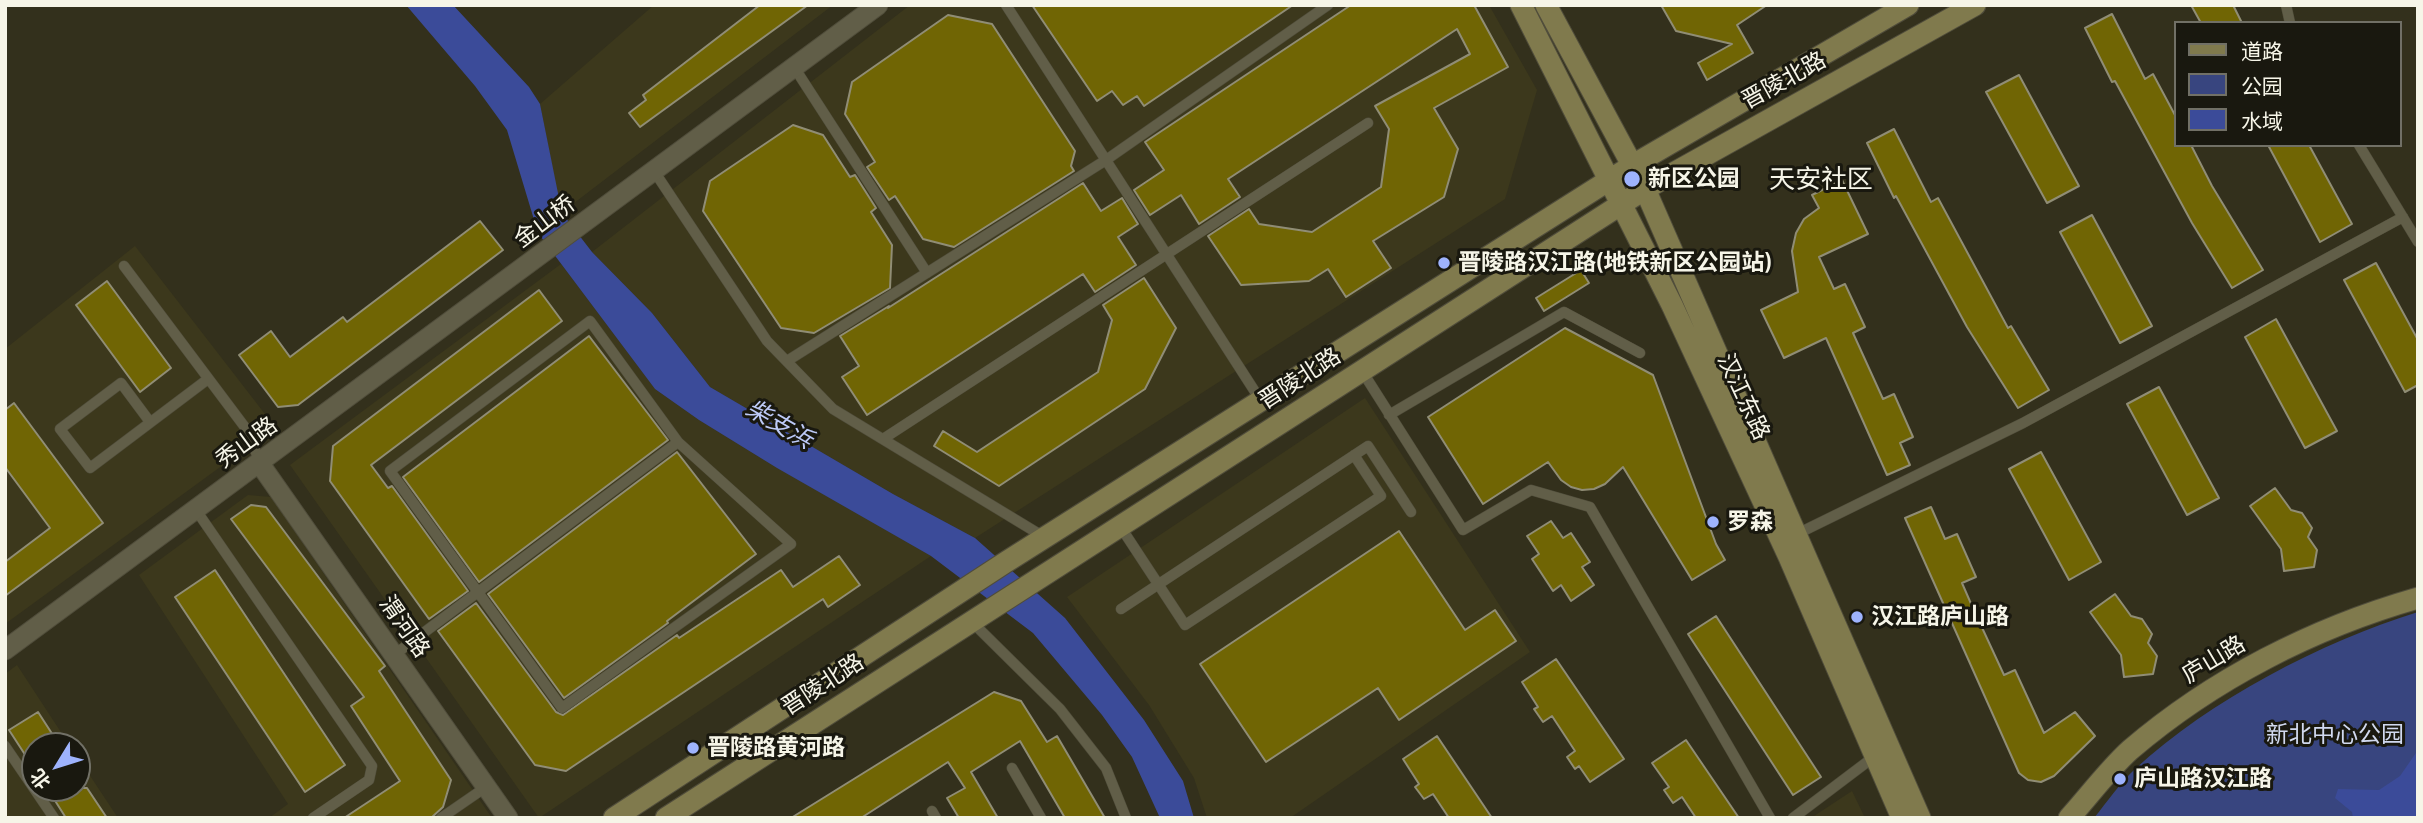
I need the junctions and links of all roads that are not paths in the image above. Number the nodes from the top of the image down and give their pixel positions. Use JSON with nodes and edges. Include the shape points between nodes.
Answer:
{"nodes":[{"id":1,"x":878,"y":5,"type":"edge"},
{"id":2,"x":1006,"y":5,"type":"edge"},
{"id":3,"x":1328,"y":5,"type":"edge"},
{"id":4,"x":1521,"y":5,"type":"edge"},
{"id":5,"x":1546,"y":5,"type":"edge"},
{"id":6,"x":1908,"y":5,"type":"edge"},
{"id":7,"x":1975,"y":5,"type":"edge"},
{"id":8,"x":794,"y":67,"type":"junction"},
{"id":9,"x":1368,"y":123,"type":"dead end"},
{"id":10,"x":2360,"y":147,"type":"edge"},
{"id":11,"x":1106,"y":160,"type":"junction"},
{"id":12,"x":1633,"y":165,"type":"junction"},
{"id":13,"x":654,"y":171,"type":"junction"},
{"id":14,"x":1609,"y":180,"type":"junction"},
{"id":15,"x":1645,"y":189,"type":"junction"},
{"id":16,"x":1622,"y":204,"type":"junction"},
{"id":17,"x":2403,"y":218,"type":"junction"},
{"id":18,"x":2418,"y":242,"type":"edge"},
{"id":19,"x":1167,"y":254,"type":"junction"},
{"id":20,"x":124,"y":266,"type":"dead end"},
{"id":21,"x":517,"y":273,"type":"joint"},
{"id":22,"x":927,"y":273,"type":"junction"},
{"id":23,"x":1640,"y":353,"type":"dead end"},
{"id":24,"x":787,"y":361,"type":"junction"},
{"id":25,"x":1361,"y":371,"type":"junction"},
{"id":26,"x":208,"y":379,"type":"junction"},
{"id":27,"x":1261,"y":401,"type":"junction"},
{"id":28,"x":1390,"y":415,"type":"junction"},
{"id":29,"x":150,"y":422,"type":"junction"},
{"id":30,"x":883,"y":439,"type":"junction"},
{"id":31,"x":678,"y":442,"type":"junction"},
{"id":32,"x":1354,"y":455,"type":"junction"},
{"id":33,"x":260,"y":464,"type":"junction"},
{"id":34,"x":196,"y":510,"type":"junction"},
{"id":35,"x":1411,"y":512,"type":"dead end"},
{"id":36,"x":1120,"y":526,"type":"junction"},
{"id":37,"x":1797,"y":534,"type":"junction"},
{"id":38,"x":1044,"y":538,"type":"junction"},
{"id":39,"x":1158,"y":584,"type":"junction"},
{"id":40,"x":478,"y":592,"type":"junction"},
{"id":41,"x":2418,"y":598,"type":"edge"},
{"id":42,"x":1121,"y":609,"type":"dead end"},
{"id":43,"x":971,"y":621,"type":"junction"},
{"id":44,"x":5,"y":650,"type":"edge"},
{"id":45,"x":394,"y":655,"type":"junction"},
{"id":46,"x":5,"y":746,"type":"edge"},
{"id":47,"x":1875,"y":756,"type":"junction"},
{"id":48,"x":1012,"y":768,"type":"dead end"},
{"id":49,"x":486,"y":788,"type":"junction"},
{"id":50,"x":54,"y":818,"type":"edge"},
{"id":51,"x":313,"y":818,"type":"edge"},
{"id":52,"x":441,"y":818,"type":"edge"},
{"id":53,"x":508,"y":818,"type":"edge"},
{"id":54,"x":614,"y":818,"type":"edge"},
{"id":55,"x":666,"y":818,"type":"edge"},
{"id":56,"x":1041,"y":818,"type":"edge"},
{"id":57,"x":1126,"y":818,"type":"edge"},
{"id":58,"x":1770,"y":818,"type":"edge"},
{"id":59,"x":1793,"y":818,"type":"edge"},
{"id":60,"x":1902,"y":818,"type":"edge"},
{"id":61,"x":1920,"y":818,"type":"edge"},
{"id":62,"x":2069,"y":818,"type":"edge"}],
"edges":[{"from":1,"to":8,"type":"street","name":"金山桥"},
{"from":2,"to":11,"type":"lane"},
{"from":3,"to":11,"type":"lane"},
{"from":4,"to":14,"type":"main road","name":"汉江东路"},
{"from":5,"to":12,"type":"main road","name":"汉江东路"},
{"from":6,"to":12,"type":"main road","name":"晋陵北路"},
{"from":7,"to":15,"type":"main road","name":"晋陵北路"},
{"from":8,"to":13,"type":"street","name":"金山桥"},
{"from":8,"to":22,"type":"lane"},
{"from":9,"to":19,"type":"lane"},
{"from":10,"to":17,"type":"lane"},
{"from":11,"to":19,"type":"lane"},
{"from":11,"to":22,"type":"lane"},
{"from":12,"to":14,"type":"main road","name":"晋陵北路"},
{"from":12,"to":15,"type":"main road","name":"汉江东路"},
{"from":13,"to":21,"type":"street","name":"金山桥"},
{"from":13,"to":24,"type":"lane","via":[[767,341]]},
{"from":14,"to":16,"type":"main road","name":"汉江东路"},
{"from":14,"to":27,"type":"main road","name":"晋陵北路"},
{"from":15,"to":16,"type":"main road","name":"晋陵北路"},
{"from":15,"to":37,"type":"main road","name":"汉江东路"},
{"from":16,"to":25,"type":"main road","name":"晋陵北路"},
{"from":16,"to":47,"type":"main road","name":"汉江东路","via":[[1783,544]]},
{"from":17,"to":18,"type":"lane"},
{"from":17,"to":37,"type":"lane","via":[[2023,423]]},
{"from":19,"to":27,"type":"lane"},
{"from":19,"to":30,"type":"lane"},
{"from":20,"to":26,"type":"lane"},
{"from":21,"to":33,"type":"street","name":"秀山路"},
{"from":22,"to":24,"type":"lane"},
{"from":23,"to":28,"type":"lane","via":[[1564,312]]},
{"from":24,"to":30,"type":"lane","via":[[833,409]]},
{"from":25,"to":28,"type":"lane"},
{"from":25,"to":36,"type":"main road","name":"晋陵北路"},
{"from":26,"to":29,"type":"lane"},
{"from":26,"to":33,"type":"lane","via":[[247,430]]},
{"from":27,"to":38,"type":"main road","name":"晋陵北路"},
{"from":28,"to":58,"type":"lane","via":[[1463,530],[1531,490],[1590,507]]},
{"from":29,"to":29,"type":"lane","via":[[90,468],[60,429],[121,383]]},
{"from":30,"to":38,"type":"lane"},
{"from":31,"to":40,"type":"lane"},
{"from":31,"to":40,"type":"lane","via":[[590,321],[390,471]]},
{"from":31,"to":40,"type":"lane","via":[[791,544],[562,708]]},
{"from":32,"to":35,"type":"lane","via":[[1368,446]]},
{"from":32,"to":39,"type":"lane"},
{"from":32,"to":39,"type":"lane","via":[[1381,496],[1358,512],[1185,625]]},
{"from":33,"to":34,"type":"street","name":"秀山路"},
{"from":33,"to":45,"type":"street","name":"渭河路"},
{"from":34,"to":44,"type":"street","name":"秀山路"},
{"from":34,"to":51,"type":"lane","via":[[372,766],[369,780]]},
{"from":36,"to":39,"type":"lane"},
{"from":36,"to":43,"type":"main road","name":"晋陵北路"},
{"from":37,"to":61,"type":"main road","name":"汉江东路"},
{"from":38,"to":54,"type":"main road","name":"晋陵北路"},
{"from":39,"to":42,"type":"lane"},
{"from":40,"to":45,"type":"lane"},
{"from":41,"to":62,"type":"main road","name":"庐山路","via":[[2302,640],[2207,691],[2129,751]]},
{"from":43,"to":55,"type":"main road","name":"晋陵北路"},
{"from":43,"to":57,"type":"lane","via":[[1060,709],[1106,768]]},
{"from":45,"to":49,"type":"street","name":"渭河路"},
{"from":46,"to":50,"type":"lane"},
{"from":47,"to":59,"type":"lane"},
{"from":47,"to":60,"type":"main road","name":"汉江东路"},
{"from":48,"to":56,"type":"lane"},
{"from":49,"to":52,"type":"lane"},
{"from":49,"to":53,"type":"street","name":"渭河路"}]}
